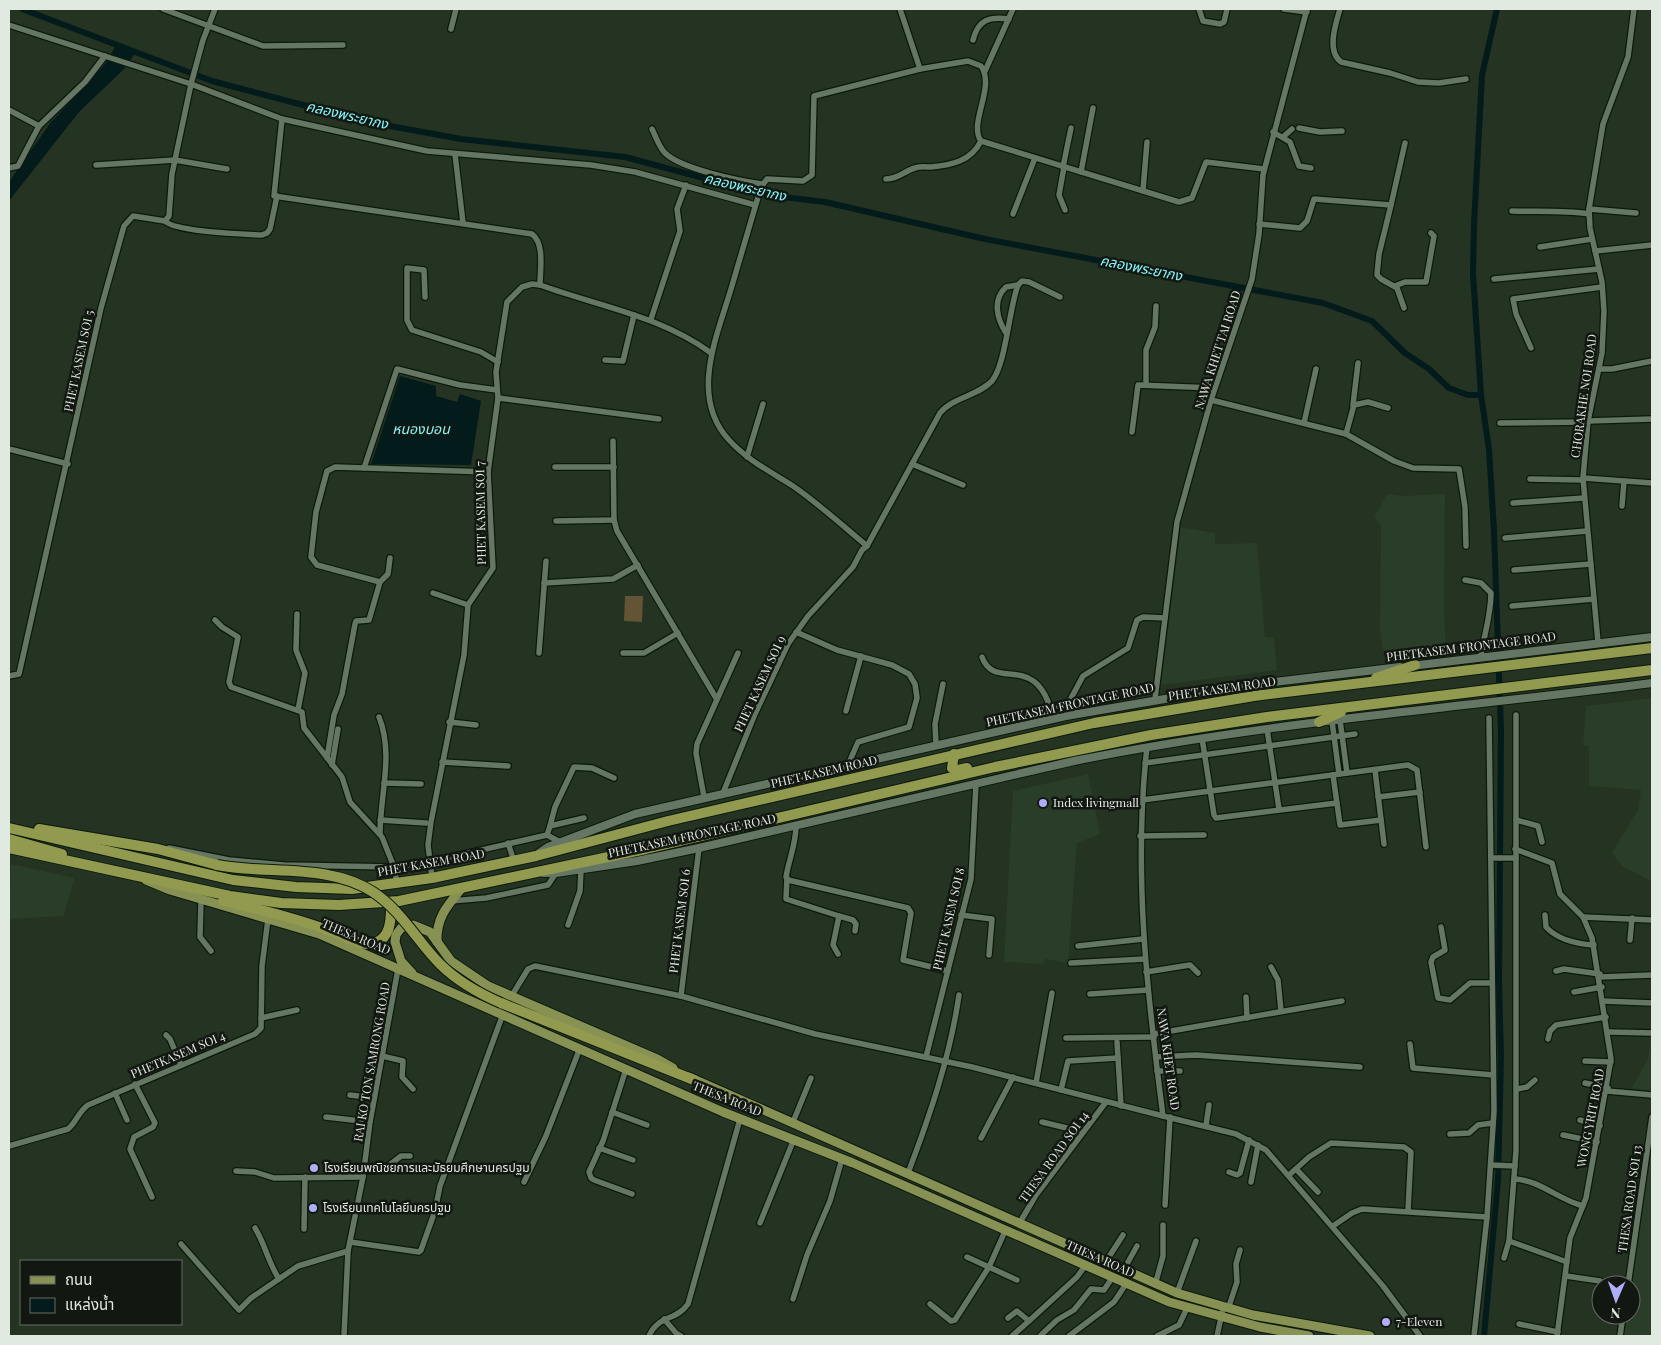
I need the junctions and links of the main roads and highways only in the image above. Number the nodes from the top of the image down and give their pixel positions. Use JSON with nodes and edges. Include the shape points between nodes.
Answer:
{"nodes":[{"id":1,"x":1652,"y":637,"type":"edge"},
{"id":2,"x":1652,"y":648,"type":"edge"},
{"id":3,"x":1415,"y":665,"type":"junction"},
{"id":4,"x":1652,"y":670,"type":"edge"},
{"id":5,"x":1652,"y":683,"type":"edge"},
{"id":6,"x":1361,"y":684,"type":"junction"},
{"id":7,"x":1356,"y":707,"type":"junction"},
{"id":8,"x":1319,"y":722,"type":"junction"},
{"id":9,"x":954,"y":754,"type":"junction"},
{"id":10,"x":1027,"y":760,"type":"junction"},
{"id":11,"x":9,"y":826,"type":"edge"},
{"id":12,"x":9,"y":838,"type":"edge"},
{"id":13,"x":9,"y":848,"type":"edge"},
{"id":14,"x":536,"y":856,"type":"junction"},
{"id":15,"x":111,"y":870,"type":"junction"},
{"id":16,"x":534,"y":872,"type":"junction"},
{"id":17,"x":138,"y":876,"type":"junction"},
{"id":18,"x":180,"y":885,"type":"junction"},
{"id":19,"x":462,"y":888,"type":"junction"},
{"id":20,"x":391,"y":907,"type":"junction"},
{"id":21,"x":437,"y":942,"type":"junction"},
{"id":22,"x":413,"y":974,"type":"junction"},
{"id":23,"x":694,"y":1080,"type":"junction"},
{"id":24,"x":814,"y":1132,"type":"junction"},
{"id":25,"x":808,"y":1145,"type":"junction"},
{"id":26,"x":857,"y":1150,"type":"junction"},
{"id":27,"x":853,"y":1163,"type":"junction"},
{"id":28,"x":1224,"y":1312,"type":"junction"},
{"id":29,"x":1260,"y":1332,"type":"edge"},
{"id":30,"x":1309,"y":1336,"type":"edge"},
{"id":31,"x":1370,"y":1336,"type":"edge"}],
"edges":[{"from":1,"to":3,"type":"main road","name":"PHETKASEM FRONTAGE ROAD"},
{"from":2,"to":6,"type":"highway","name":"PHET KASEM ROAD"},
{"from":3,"to":6,"type":"highway"},
{"from":3,"to":14,"type":"main road","name":"PHETKASEM FRONTAGE ROAD","via":[[1245,685],[1053,718],[635,814],[548,847]]},
{"from":4,"to":7,"type":"highway"},
{"from":5,"to":8,"type":"main road","name":"PHETKASEM FRONTAGE ROAD"},
{"from":6,"to":9,"type":"highway","name":"PHET KASEM ROAD","via":[[1254,696],[1094,722]]},
{"from":7,"to":8,"type":"highway"},
{"from":7,"to":10,"type":"highway","via":[[1200,726]]},
{"from":8,"to":16,"type":"main road","name":"PHETKASEM FRONTAGE ROAD","via":[[1147,747],[699,848],[556,873]]},
{"from":9,"to":10,"type":"highway","via":[[951,766],[958,770],[998,760]]},
{"from":9,"to":14,"type":"highway","name":"PHET KASEM ROAD","via":[[668,821]]},
{"from":10,"to":16,"type":"highway"},
{"from":11,"to":14,"type":"highway","name":"PHET KASEM ROAD","via":[[233,880],[296,887],[352,889],[432,878]]},
{"from":11,"to":20,"type":"highway","bridge":true,"via":[[158,849],[217,865],[306,872],[344,879],[372,891]]},
{"from":12,"to":15,"type":"highway"},
{"from":13,"to":15,"type":"highway"},
{"from":15,"to":17,"type":"highway"},
{"from":16,"to":19,"type":"highway"},
{"from":17,"to":18,"type":"highway"},
{"from":17,"to":22,"type":"main road","name":"THESA ROAD","via":[[201,900],[319,934]]},
{"from":18,"to":19,"type":"highway","via":[[281,903],[338,905],[399,901]]},
{"from":18,"to":20,"type":"highway","via":[[220,900],[309,922],[358,942],[375,943],[388,932]]},
{"from":19,"to":21,"type":"main road","via":[[439,918]]},
{"from":20,"to":23,"type":"highway","bridge":true,"via":[[439,963],[470,988]]},
{"from":21,"to":22,"type":"main road","name":"THESA ROAD","via":[[430,932],[413,925],[401,928],[396,934],[397,952]]},
{"from":21,"to":23,"type":"main road","name":"THESA ROAD","via":[[451,961],[467,974],[511,997],[657,1059]]},
{"from":22,"to":25,"type":"main road","name":"THESA ROAD","via":[[740,1119]]},
{"from":23,"to":24,"type":"main road","name":"THESA ROAD"},
{"from":24,"to":25,"type":"main road"},
{"from":24,"to":26,"type":"main road","name":"THESA ROAD"},
{"from":25,"to":27,"type":"main road","name":"THESA ROAD"},
{"from":26,"to":27,"type":"main road"},
{"from":26,"to":28,"type":"main road","name":"THESA ROAD","via":[[1105,1263]]},
{"from":27,"to":28,"type":"main road","name":"THESA ROAD","via":[[1126,1284],[1187,1308]]},
{"from":28,"to":29,"type":"main road","name":"THESA ROAD"},
{"from":28,"to":31,"type":"main road","name":"THESA ROAD"},
{"from":29,"to":30,"type":"main road","name":"THESA ROAD"}]}
